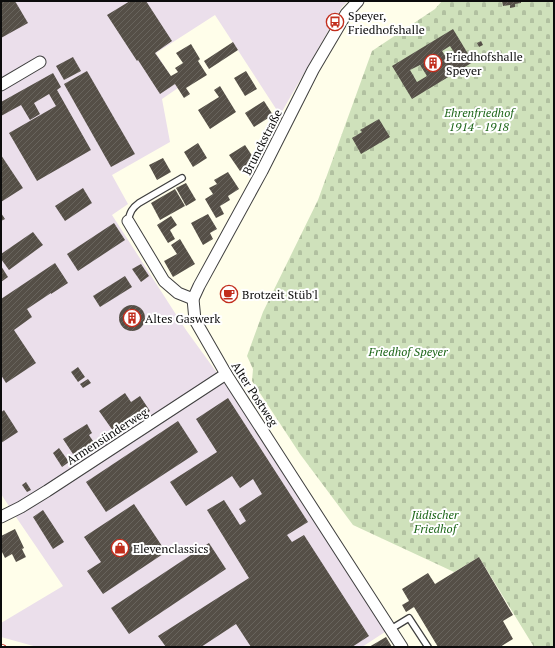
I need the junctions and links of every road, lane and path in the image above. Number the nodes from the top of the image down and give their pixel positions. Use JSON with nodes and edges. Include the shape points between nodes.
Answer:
{"nodes":[{"id":1,"x":358,"y":1,"type":"edge"},
{"id":2,"x":40,"y":62,"type":"dead end"},
{"id":3,"x":1,"y":85,"type":"edge"},
{"id":4,"x":182,"y":178,"type":"dead end"},
{"id":5,"x":128,"y":221,"type":"joint"},
{"id":6,"x":193,"y":299,"type":"junction"},
{"id":7,"x":226,"y":374,"type":"junction"},
{"id":8,"x":1,"y":517,"type":"edge"},
{"id":9,"x":391,"y":629,"type":"junction"},
{"id":10,"x":402,"y":647,"type":"edge"},
{"id":11,"x":428,"y":647,"type":"edge"}],
"edges":[{"from":1,"to":6,"type":"street","name":"Brunckstraße","via":[[346,14],[313,70]]},
{"from":2,"to":3,"type":"street"},
{"from":4,"to":5,"type":"lane","via":[[133,207]]},
{"from":5,"to":6,"type":"street","via":[[164,282],[178,293]]},
{"from":6,"to":7,"type":"street","name":"Alter Postweg","via":[[195,320]]},
{"from":7,"to":8,"type":"street","name":"Armensünderweg","via":[[47,491]]},
{"from":7,"to":9,"type":"street","name":"Alter Postweg"},
{"from":9,"to":10,"type":"street","name":"Alter Postweg"},
{"from":9,"to":11,"type":"lane","via":[[409,618]]}]}
